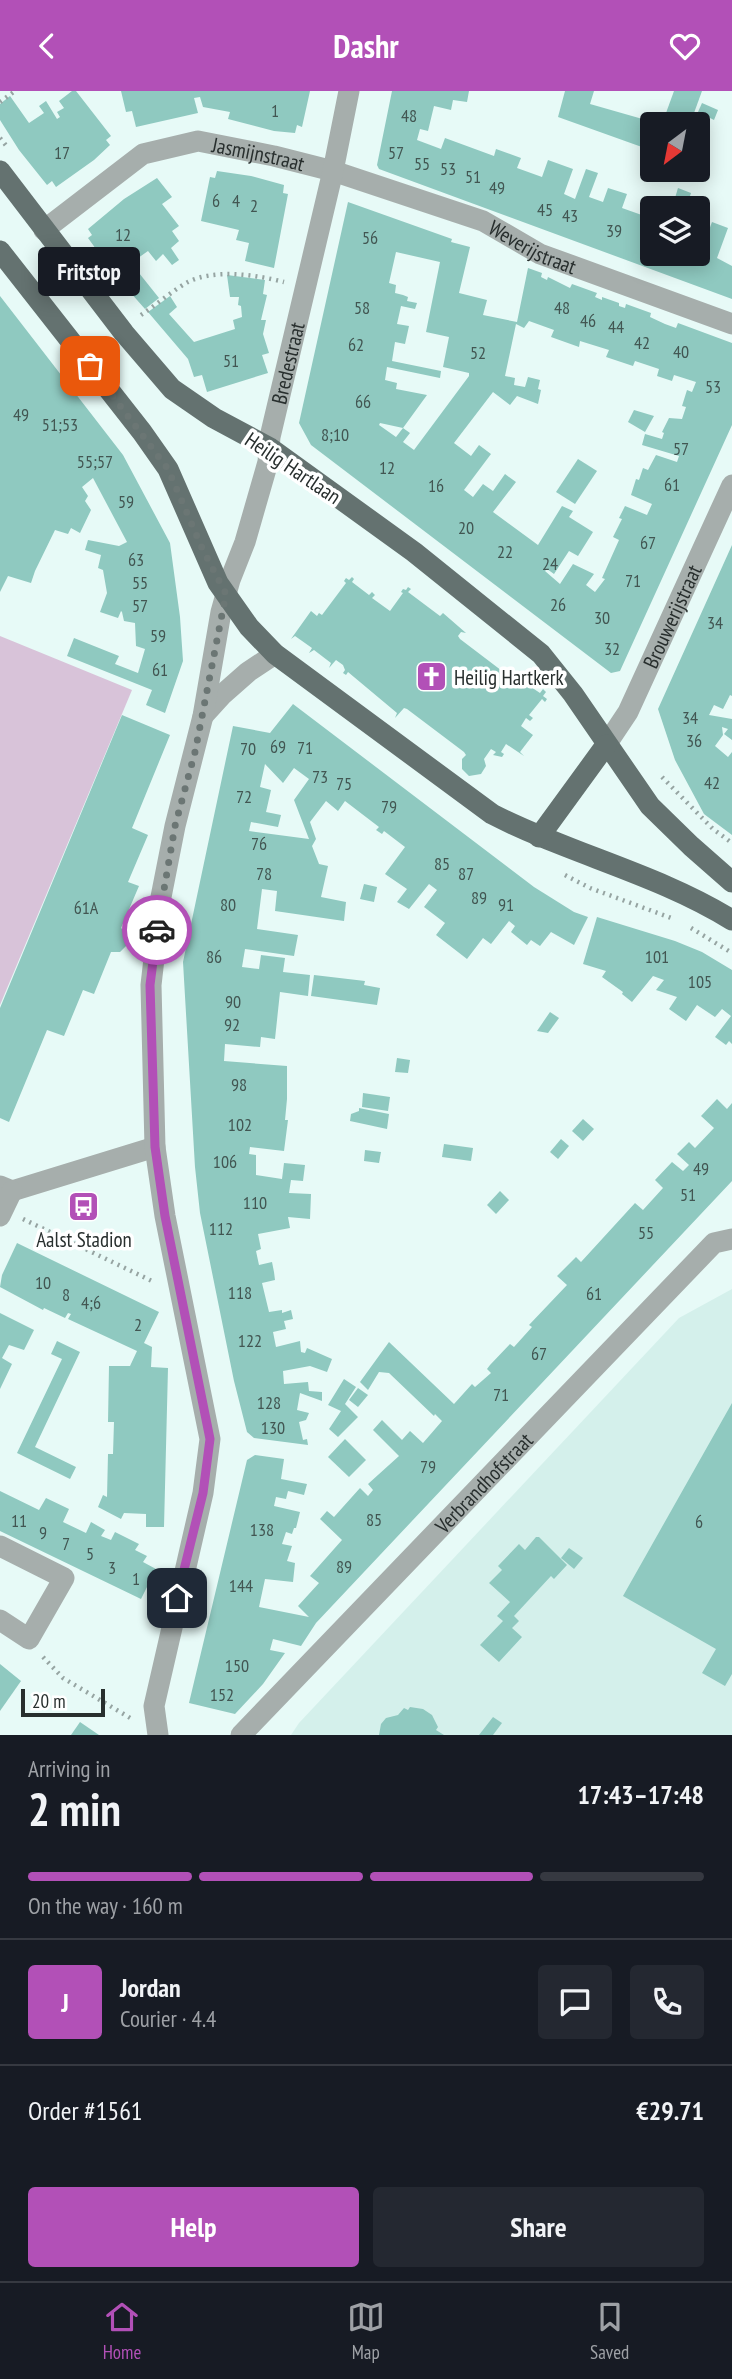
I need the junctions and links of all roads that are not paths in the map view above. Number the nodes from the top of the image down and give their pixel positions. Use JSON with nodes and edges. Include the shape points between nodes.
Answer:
{"nodes":[{"id":1,"x":349,"y":91,"type":"edge"},
{"id":2,"x":0,"y":171,"type":"edge"},
{"id":3,"x":332,"y":171,"type":"junction"},
{"id":4,"x":44,"y":230,"type":"junction"},
{"id":5,"x":0,"y":251,"type":"edge"},
{"id":6,"x":732,"y":324,"type":"edge"},
{"id":7,"x":270,"y":448,"type":"junction"},
{"id":8,"x":732,"y":485,"type":"edge"},
{"id":9,"x":226,"y":594,"type":"junction"},
{"id":10,"x":275,"y":654,"type":"junction"},
{"id":11,"x":203,"y":716,"type":"junction"},
{"id":12,"x":606,"y":745,"type":"junction"},
{"id":13,"x":539,"y":837,"type":"junction"},
{"id":14,"x":732,"y":881,"type":"edge"},
{"id":15,"x":732,"y":921,"type":"edge"},
{"id":16,"x":155,"y":1147,"type":"junction"},
{"id":17,"x":4,"y":1200,"type":"edge"},
{"id":18,"x":732,"y":1238,"type":"edge"},
{"id":19,"x":0,"y":1546,"type":"edge"},
{"id":20,"x":0,"y":1620,"type":"edge"},
{"id":21,"x":159,"y":1735,"type":"edge"},
{"id":22,"x":241,"y":1735,"type":"edge"}],
"edges":[{"from":1,"to":3,"type":"street","name":"Bredestraat"},
{"from":2,"to":4,"type":"main road","name":"Heilig Hartlaan"},
{"from":3,"to":4,"type":"street","name":"Jasmijnstraat","via":[[198,141],[143,154]]},
{"from":3,"to":6,"type":"street","name":"Weverijstraat","via":[[482,221],[540,254]]},
{"from":3,"to":7,"type":"street","name":"Bredestraat"},
{"from":4,"to":7,"type":"main road","name":"Heilig Hartlaan","via":[[172,389]]},
{"from":5,"to":9,"type":"main road","via":[[168,469]]},
{"from":7,"to":9,"type":"street","name":"Bredestraat"},
{"from":7,"to":12,"type":"main road","name":"Heilig Hartlaan","via":[[414,552],[541,654]]},
{"from":8,"to":12,"type":"street","name":"Brouwerijstraat","via":[[628,712]]},
{"from":9,"to":10,"type":"main road"},
{"from":9,"to":11,"type":"street","name":"Bredestraat"},
{"from":10,"to":11,"type":"street","name":"Bredestraat","via":[[248,672]]},
{"from":10,"to":13,"type":"main road","via":[[492,814]]},
{"from":11,"to":16,"type":"street","name":"Bredestraat","via":[[161,897],[150,985]]},
{"from":12,"to":13,"type":"main road"},
{"from":12,"to":14,"type":"main road","name":"Heilig Hartlaan","via":[[650,806]]},
{"from":13,"to":15,"type":"main road","via":[[668,888]]},
{"from":16,"to":17,"type":"street"},
{"from":16,"to":21,"type":"street","name":"Bredestraat","via":[[210,1439],[203,1493],[154,1706]]},
{"from":18,"to":22,"type":"street","name":"Verbrandhofstraat","via":[[713,1243]]},
{"from":19,"to":20,"type":"street","via":[[64,1578],[29,1639]]}]}
